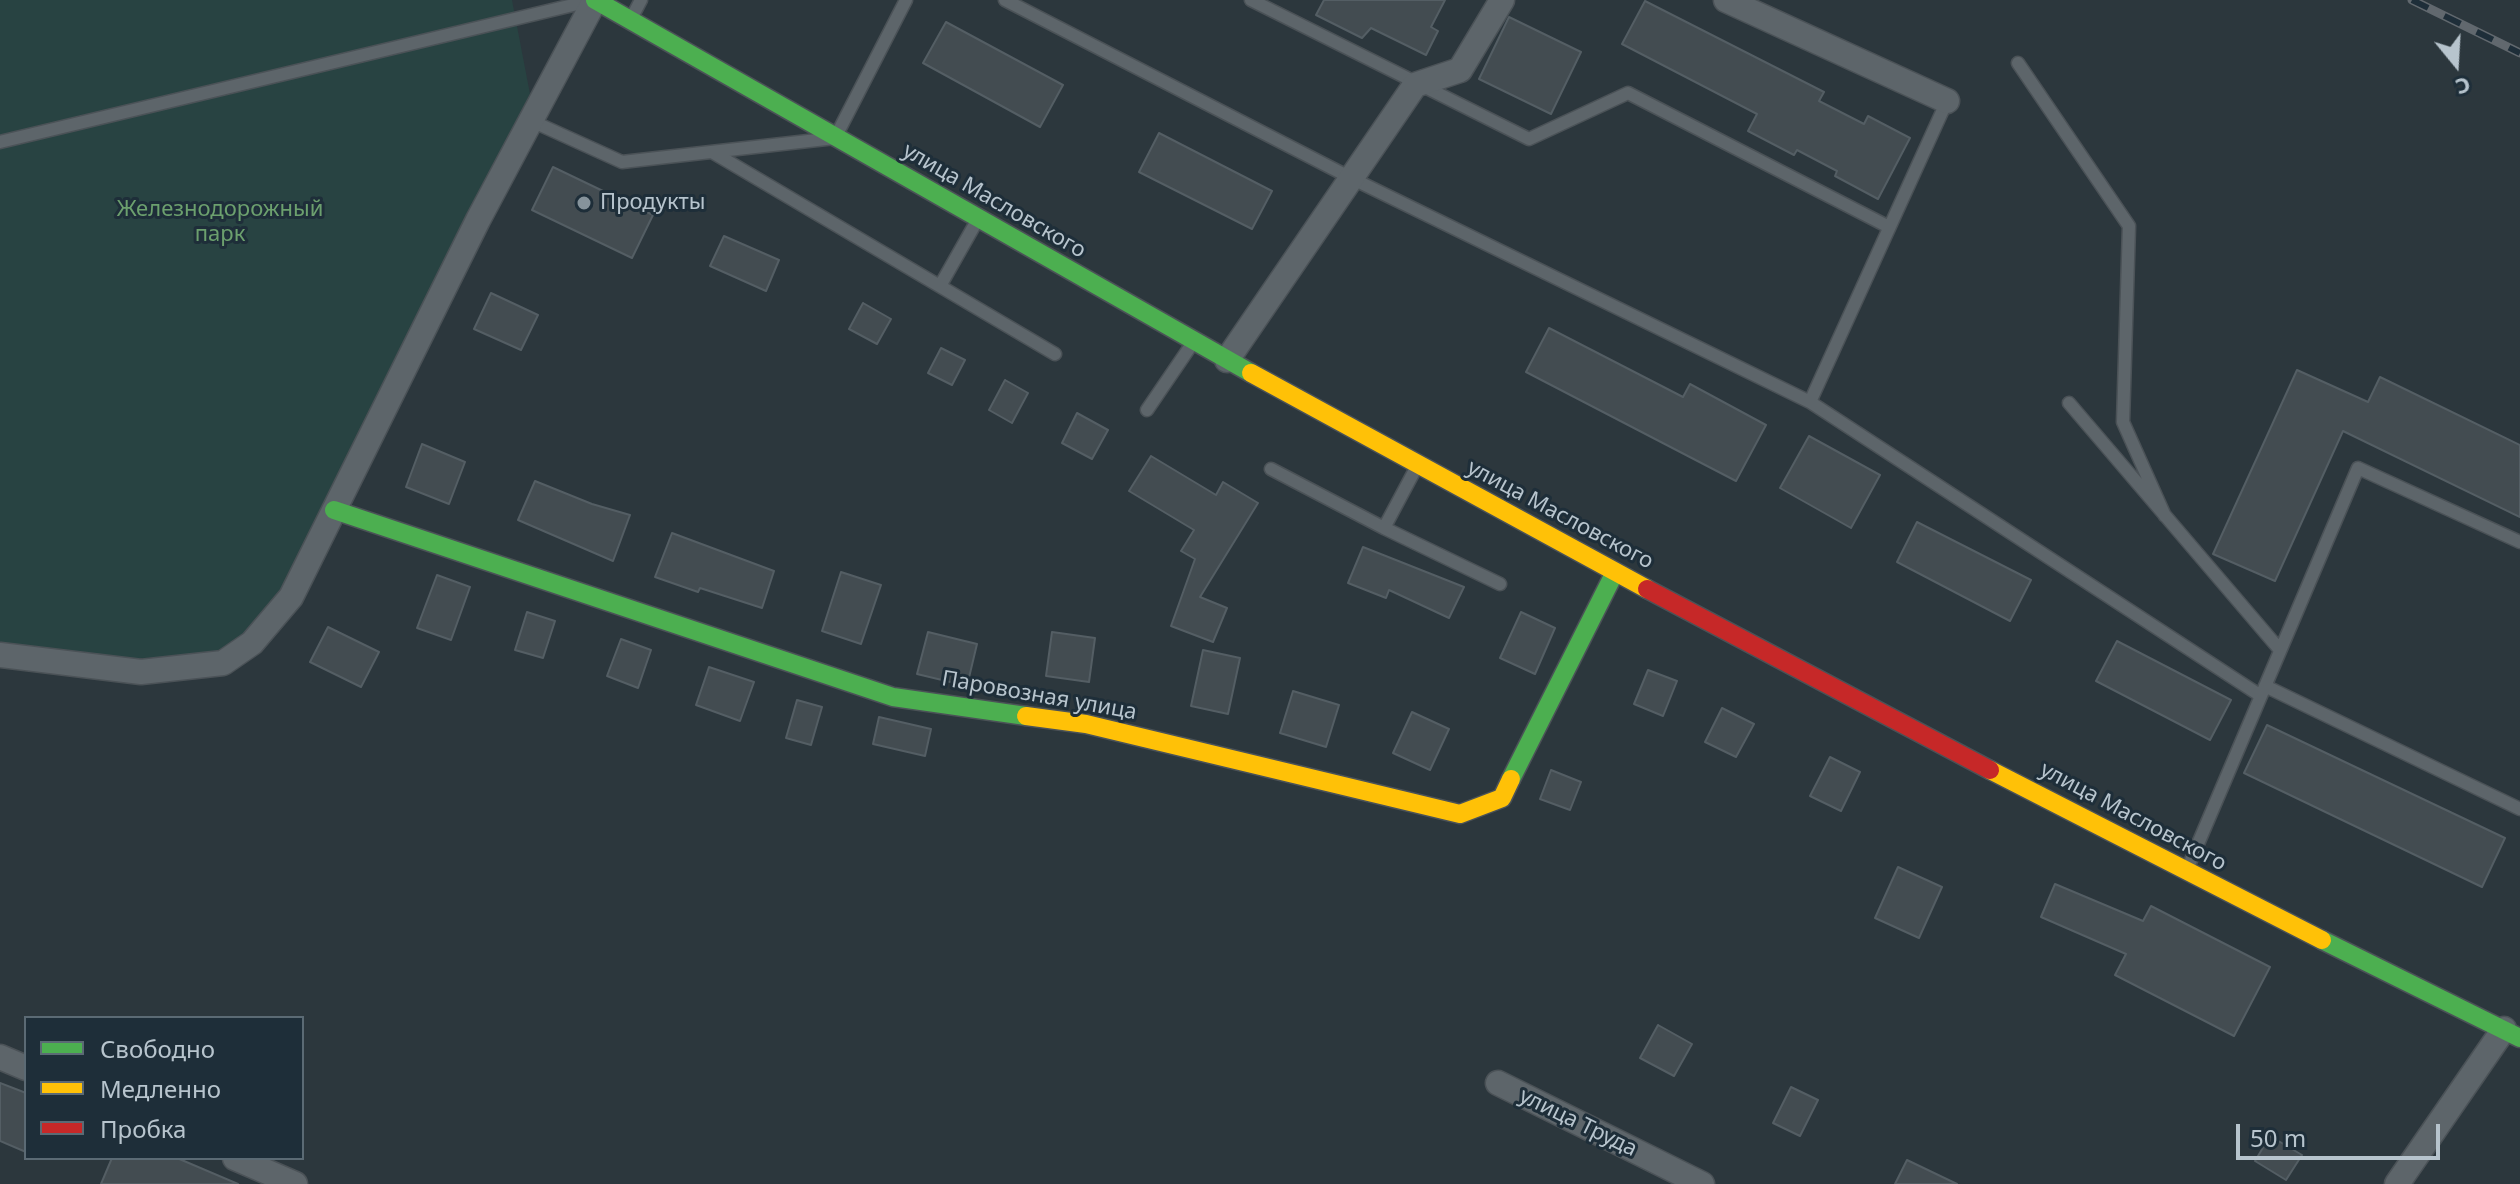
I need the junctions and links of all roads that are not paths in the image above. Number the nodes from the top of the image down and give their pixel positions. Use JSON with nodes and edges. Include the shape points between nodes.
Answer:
{"nodes":[{"id":1,"x":595,"y":0,"type":"edge"},
{"id":2,"x":641,"y":0,"type":"edge"},
{"id":3,"x":906,"y":0,"type":"edge"},
{"id":4,"x":1005,"y":0,"type":"edge"},
{"id":5,"x":1251,"y":0,"type":"edge"},
{"id":6,"x":1502,"y":0,"type":"edge"},
{"id":7,"x":1726,"y":0,"type":"edge"},
{"id":8,"x":630,"y":22,"type":"junction"},
{"id":9,"x":2018,"y":63,"type":"dead end"},
{"id":10,"x":1415,"y":85,"type":"junction"},
{"id":11,"x":1947,"y":101,"type":"joint"},
{"id":12,"x":536,"y":123,"type":"dead end"},
{"id":13,"x":835,"y":138,"type":"junction"},
{"id":14,"x":0,"y":142,"type":"edge"},
{"id":15,"x":712,"y":152,"type":"junction"},
{"id":16,"x":1351,"y":178,"type":"junction"},
{"id":17,"x":978,"y":219,"type":"junction"},
{"id":18,"x":1889,"y":227,"type":"junction"},
{"id":19,"x":940,"y":286,"type":"junction"},
{"id":20,"x":1193,"y":342,"type":"junction"},
{"id":21,"x":1055,"y":354,"type":"dead end"},
{"id":22,"x":1227,"y":360,"type":"junction"},
{"id":23,"x":1810,"y":402,"type":"junction"},
{"id":24,"x":2069,"y":403,"type":"dead end"},
{"id":25,"x":1147,"y":410,"type":"dead end"},
{"id":26,"x":1418,"y":466,"type":"junction"},
{"id":27,"x":1271,"y":469,"type":"dead end"},
{"id":28,"x":334,"y":510,"type":"junction"},
{"id":29,"x":2165,"y":516,"type":"junction"},
{"id":30,"x":1384,"y":528,"type":"junction"},
{"id":31,"x":2520,"y":542,"type":"edge"},
{"id":32,"x":1615,"y":572,"type":"junction"},
{"id":33,"x":1500,"y":584,"type":"dead end"},
{"id":34,"x":2280,"y":650,"type":"junction"},
{"id":35,"x":0,"y":655,"type":"edge"},
{"id":36,"x":2263,"y":691,"type":"junction"},
{"id":37,"x":2520,"y":809,"type":"edge"},
{"id":38,"x":2186,"y":873,"type":"junction"},
{"id":39,"x":2512,"y":1033,"type":"edge"},
{"id":40,"x":0,"y":1057,"type":"edge"},
{"id":41,"x":24,"y":1067,"type":"edge"},
{"id":42,"x":1498,"y":1083,"type":"dead end"},
{"id":43,"x":240,"y":1160,"type":"edge"},
{"id":44,"x":295,"y":1184,"type":"edge"},
{"id":45,"x":1702,"y":1184,"type":"edge"},
{"id":46,"x":2397,"y":1184,"type":"edge"}],
"edges":[{"from":1,"to":8,"type":"street","name":"улица Масловского"},
{"from":1,"to":14,"type":"lane"},
{"from":1,"to":28,"type":"street"},
{"from":2,"to":8,"type":"lane"},
{"from":3,"to":13,"type":"lane"},
{"from":4,"to":16,"type":"lane"},
{"from":5,"to":10,"type":"lane"},
{"from":6,"to":10,"type":"street","via":[[1460,70]]},
{"from":7,"to":11,"type":"street"},
{"from":8,"to":13,"type":"street","name":"улица Масловского"},
{"from":9,"to":29,"type":"lane","via":[[2129,226],[2123,422]]},
{"from":10,"to":16,"type":"street"},
{"from":10,"to":18,"type":"lane","via":[[1529,139],[1628,93]]},
{"from":11,"to":18,"type":"lane"},
{"from":12,"to":15,"type":"lane","via":[[622,162]]},
{"from":13,"to":15,"type":"lane"},
{"from":13,"to":17,"type":"street","name":"улица Масловского"},
{"from":15,"to":19,"type":"lane"},
{"from":16,"to":22,"type":"street"},
{"from":16,"to":23,"type":"lane"},
{"from":17,"to":19,"type":"lane"},
{"from":17,"to":20,"type":"street","name":"улица Масловского"},
{"from":18,"to":23,"type":"lane"},
{"from":19,"to":21,"type":"lane"},
{"from":20,"to":22,"type":"street","name":"улица Масловского"},
{"from":20,"to":25,"type":"lane"},
{"from":22,"to":26,"type":"street","name":"улица Масловского"},
{"from":23,"to":36,"type":"lane"},
{"from":24,"to":29,"type":"lane"},
{"from":26,"to":30,"type":"lane"},
{"from":26,"to":32,"type":"street","name":"улица Масловского"},
{"from":27,"to":30,"type":"lane"},
{"from":28,"to":32,"type":"street","name":"Паровозная улица","via":[[893,697],[1086,724],[1460,814],[1502,798]]},
{"from":28,"to":35,"type":"street","via":[[291,597],[252,643],[223,663],[141,672]]},
{"from":29,"to":34,"type":"lane"},
{"from":30,"to":33,"type":"lane"},
{"from":31,"to":34,"type":"lane","via":[[2358,468]]},
{"from":32,"to":38,"type":"street","name":"улица Масловского"},
{"from":34,"to":36,"type":"lane"},
{"from":36,"to":37,"type":"lane"},
{"from":36,"to":38,"type":"lane"},
{"from":38,"to":39,"type":"street","name":"улица Масловского"},
{"from":39,"to":46,"type":"street"},
{"from":40,"to":41,"type":"street"},
{"from":42,"to":45,"type":"street","name":"улица Труда"},
{"from":43,"to":44,"type":"street"}]}
